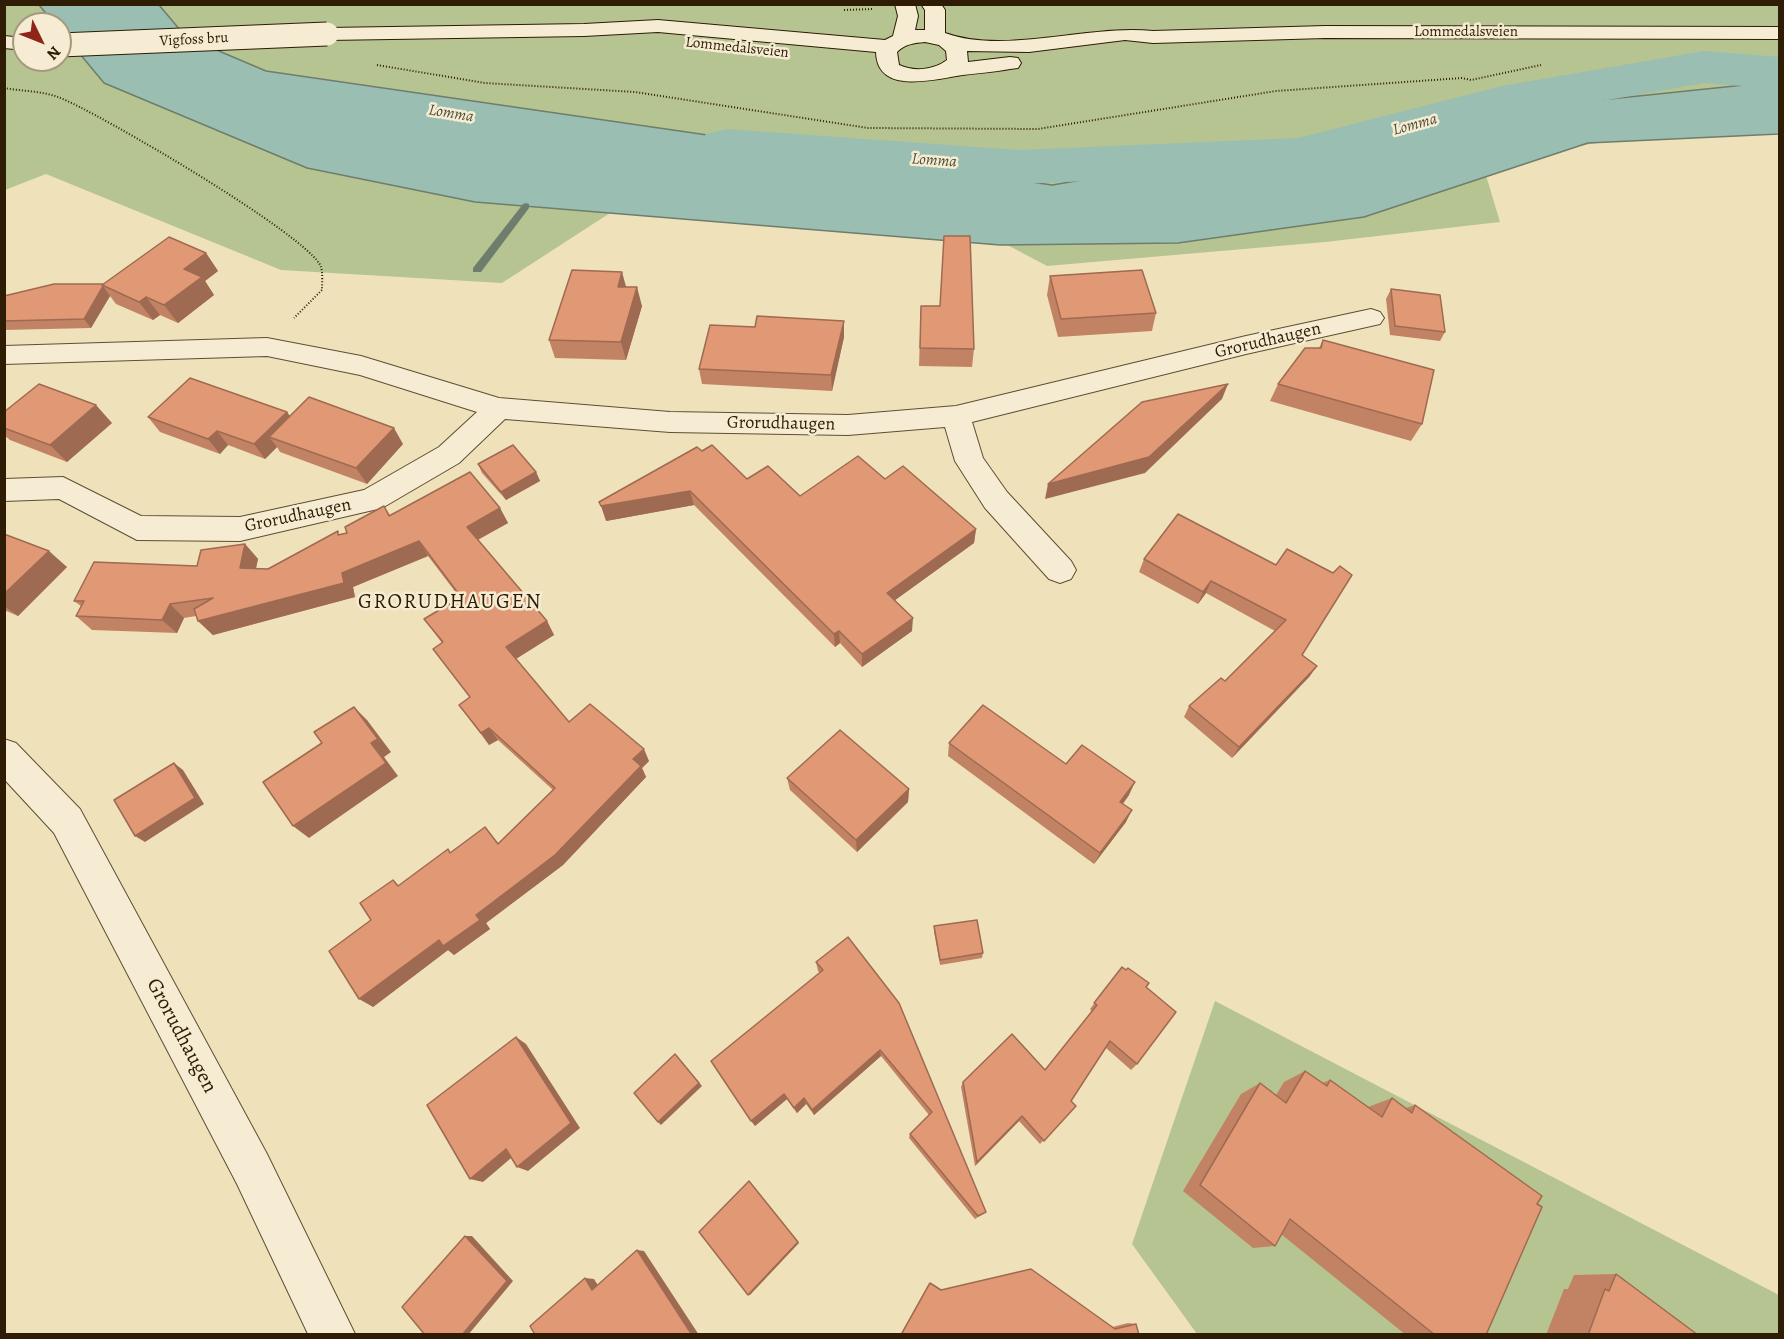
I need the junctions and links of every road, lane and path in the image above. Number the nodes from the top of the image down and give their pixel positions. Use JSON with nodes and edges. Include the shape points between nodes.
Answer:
{"nodes":[{"id":1,"x":905,"y":4,"type":"edge"},
{"id":2,"x":931,"y":4,"type":"edge"},
{"id":3,"x":584,"y":30,"type":"junction"},
{"id":4,"x":1779,"y":33,"type":"edge"},
{"id":5,"x":327,"y":34,"type":"joint"},
{"id":6,"x":1153,"y":38,"type":"junction"},
{"id":7,"x":944,"y":42,"type":"junction"},
{"id":8,"x":896,"y":43,"type":"junction"},
{"id":9,"x":72,"y":45,"type":"edge"},
{"id":10,"x":374,"y":65,"type":"dead end"},
{"id":11,"x":891,"y":68,"type":"junction"},
{"id":12,"x":947,"y":71,"type":"junction"},
{"id":13,"x":1370,"y":85,"type":"dead end"},
{"id":14,"x":4,"y":88,"type":"edge"},
{"id":15,"x":1371,"y":318,"type":"dead end"},
{"id":16,"x":267,"y":347,"type":"junction"},
{"id":17,"x":4,"y":355,"type":"edge"},
{"id":18,"x":499,"y":408,"type":"junction"},
{"id":19,"x":956,"y":416,"type":"junction"},
{"id":20,"x":4,"y":490,"type":"edge"},
{"id":21,"x":1060,"y":570,"type":"dead end"},
{"id":22,"x":4,"y":754,"type":"edge"},
{"id":23,"x":332,"y":1335,"type":"edge"}],
"edges":[{"from":1,"to":8,"type":"main road","via":[[908,16]]},
{"from":2,"to":7,"type":"main road"},
{"from":3,"to":5,"type":"main road","name":"Lommedalsveien"},
{"from":3,"to":8,"type":"main road","name":"Lommedalsveien","via":[[657,26]]},
{"from":3,"to":11,"type":"main road","name":"Lommedalsveien"},
{"from":4,"to":6,"type":"main road","name":"Lommedalsveien","via":[[1325,32]]},
{"from":5,"to":9,"type":"main road","name":"Vigfoss bru","bridge":true},
{"from":6,"to":7,"type":"main road","name":"Lommedalsveien","via":[[1125,34],[1029,46]]},
{"from":6,"to":12,"type":"main road","name":"Lommedalsveien","via":[[1116,50]]},
{"from":7,"to":8,"type":"main road","name":"Lommedalsveien"},
{"from":7,"to":12,"type":"main road","via":[[959,56]]},
{"from":8,"to":11,"type":"main road","via":[[885,57]]},
{"from":10,"to":13,"type":"path","via":[[485,83],[635,92],[868,128],[1038,129],[1276,91]]},
{"from":11,"to":12,"type":"main road","name":"Lommedalsveien","via":[[918,77]]},
{"from":14,"to":16,"type":"path","via":[[57,96],[122,130],[264,216],[312,255],[321,267],[322,290]]},
{"from":15,"to":19,"type":"main road","name":"Grorudhaugen"},
{"from":16,"to":17,"type":"main road","name":"Grorudhaugen"},
{"from":16,"to":18,"type":"main road","name":"Grorudhaugen","via":[[361,366]]},
{"from":18,"to":19,"type":"main road","name":"Grorudhaugen","via":[[694,423],[848,425]]},
{"from":18,"to":20,"type":"main road","name":"Grorudhaugen","via":[[448,455],[371,500],[240,529],[137,528],[63,488]]},
{"from":19,"to":21,"type":"main road","via":[[969,461],[996,500]]},
{"from":22,"to":23,"type":"main road","name":"Grorudhaugen","via":[[67,821],[252,1169]]}]}
